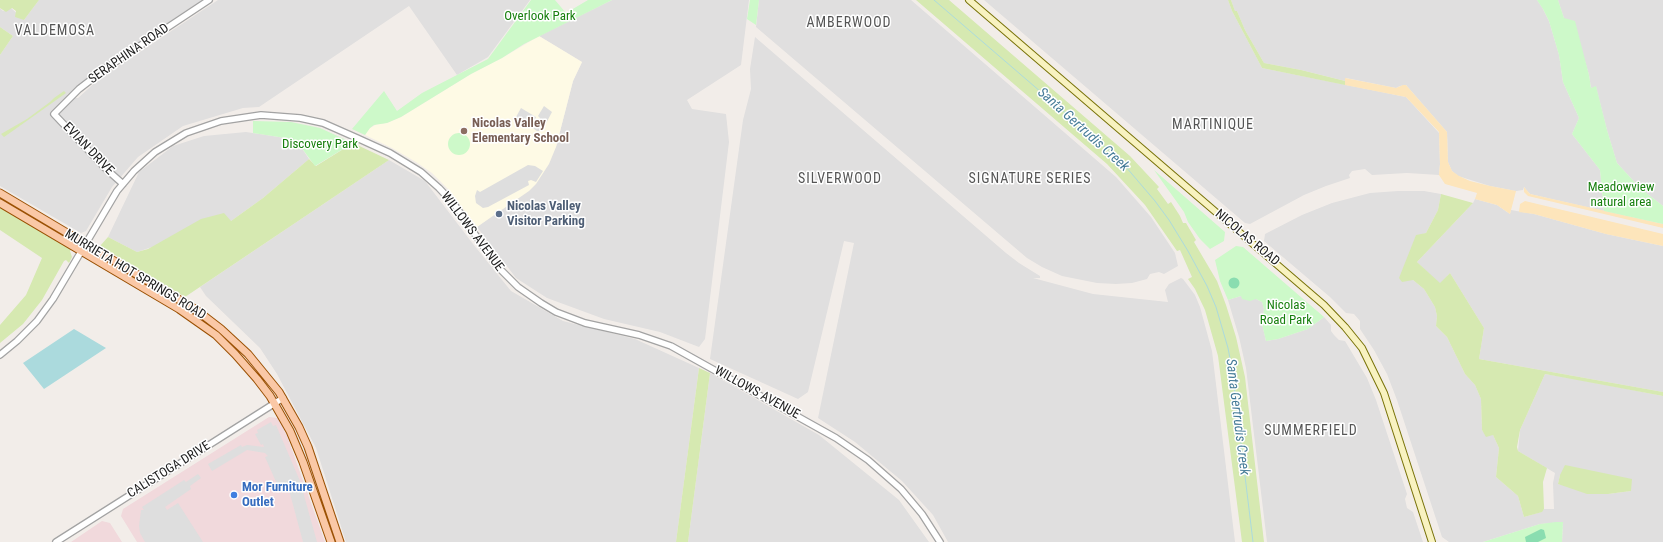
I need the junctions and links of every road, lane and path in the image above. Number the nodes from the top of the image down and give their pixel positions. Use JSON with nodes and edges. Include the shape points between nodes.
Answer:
{"nodes":[{"id":1,"x":209,"y":0,"type":"edge"},
{"id":2,"x":969,"y":0,"type":"edge"},
{"id":3,"x":54,"y":114,"type":"joint"},
{"id":4,"x":123,"y":184,"type":"junction"},
{"id":5,"x":0,"y":193,"type":"edge"},
{"id":6,"x":0,"y":204,"type":"edge"},
{"id":7,"x":86,"y":244,"type":"junction"},
{"id":8,"x":82,"y":252,"type":"junction"},
{"id":9,"x":0,"y":355,"type":"edge"},
{"id":10,"x":283,"y":398,"type":"junction"},
{"id":11,"x":275,"y":404,"type":"junction"},
{"id":12,"x":56,"y":542,"type":"edge"},
{"id":13,"x":331,"y":542,"type":"edge"},
{"id":14,"x":340,"y":542,"type":"edge"},
{"id":15,"x":940,"y":542,"type":"edge"},
{"id":16,"x":1432,"y":542,"type":"edge"}],
"edges":[{"from":1,"to":3,"type":"street","name":"SERAPHINA ROAD","via":[[105,69],[79,89]]},
{"from":2,"to":16,"type":"main road","name":"NICOLAS ROAD","via":[[1324,305],[1345,327],[1362,348],[1384,393]]},
{"from":3,"to":4,"type":"street","name":"EVIAN DRIVE"},
{"from":4,"to":7,"type":"street","name":"WILLOWS AVENUE"},
{"from":4,"to":15,"type":"street","name":"WILLOWS AVENUE","via":[[144,162],[166,145],[186,133],[221,121],[274,115],[323,123],[338,129],[395,156],[431,180],[454,204],[497,266],[531,297],[570,318],[598,327],[639,335],[671,346],[836,438],[868,460],[901,489],[922,514]]},
{"from":5,"to":7,"type":"main road","name":"MURRIETA HOT SPRINGS ROAD"},
{"from":6,"to":8,"type":"main road","name":"MURRIETA HOT SPRINGS ROAD"},
{"from":7,"to":8,"type":"street","name":"WILLOWS AVENUE"},
{"from":7,"to":10,"type":"main road","name":"MURRIETA HOT SPRINGS ROAD","via":[[185,302],[215,324],[248,354]]},
{"from":8,"to":9,"type":"street","name":"WILLOWS AVENUE","via":[[37,321]]},
{"from":8,"to":11,"type":"main road","name":"MURRIETA HOT SPRINGS ROAD","via":[[179,309],[216,335],[245,363]]},
{"from":10,"to":11,"type":"street","name":"CALISTOGA DRIVE"},
{"from":10,"to":14,"type":"main road","name":"MURRIETA HOT SPRINGS ROAD","via":[[308,447]]},
{"from":11,"to":12,"type":"street","name":"CALISTOGA DRIVE"},
{"from":11,"to":13,"type":"main road","name":"MURRIETA HOT SPRINGS ROAD","via":[[297,446]]}]}
